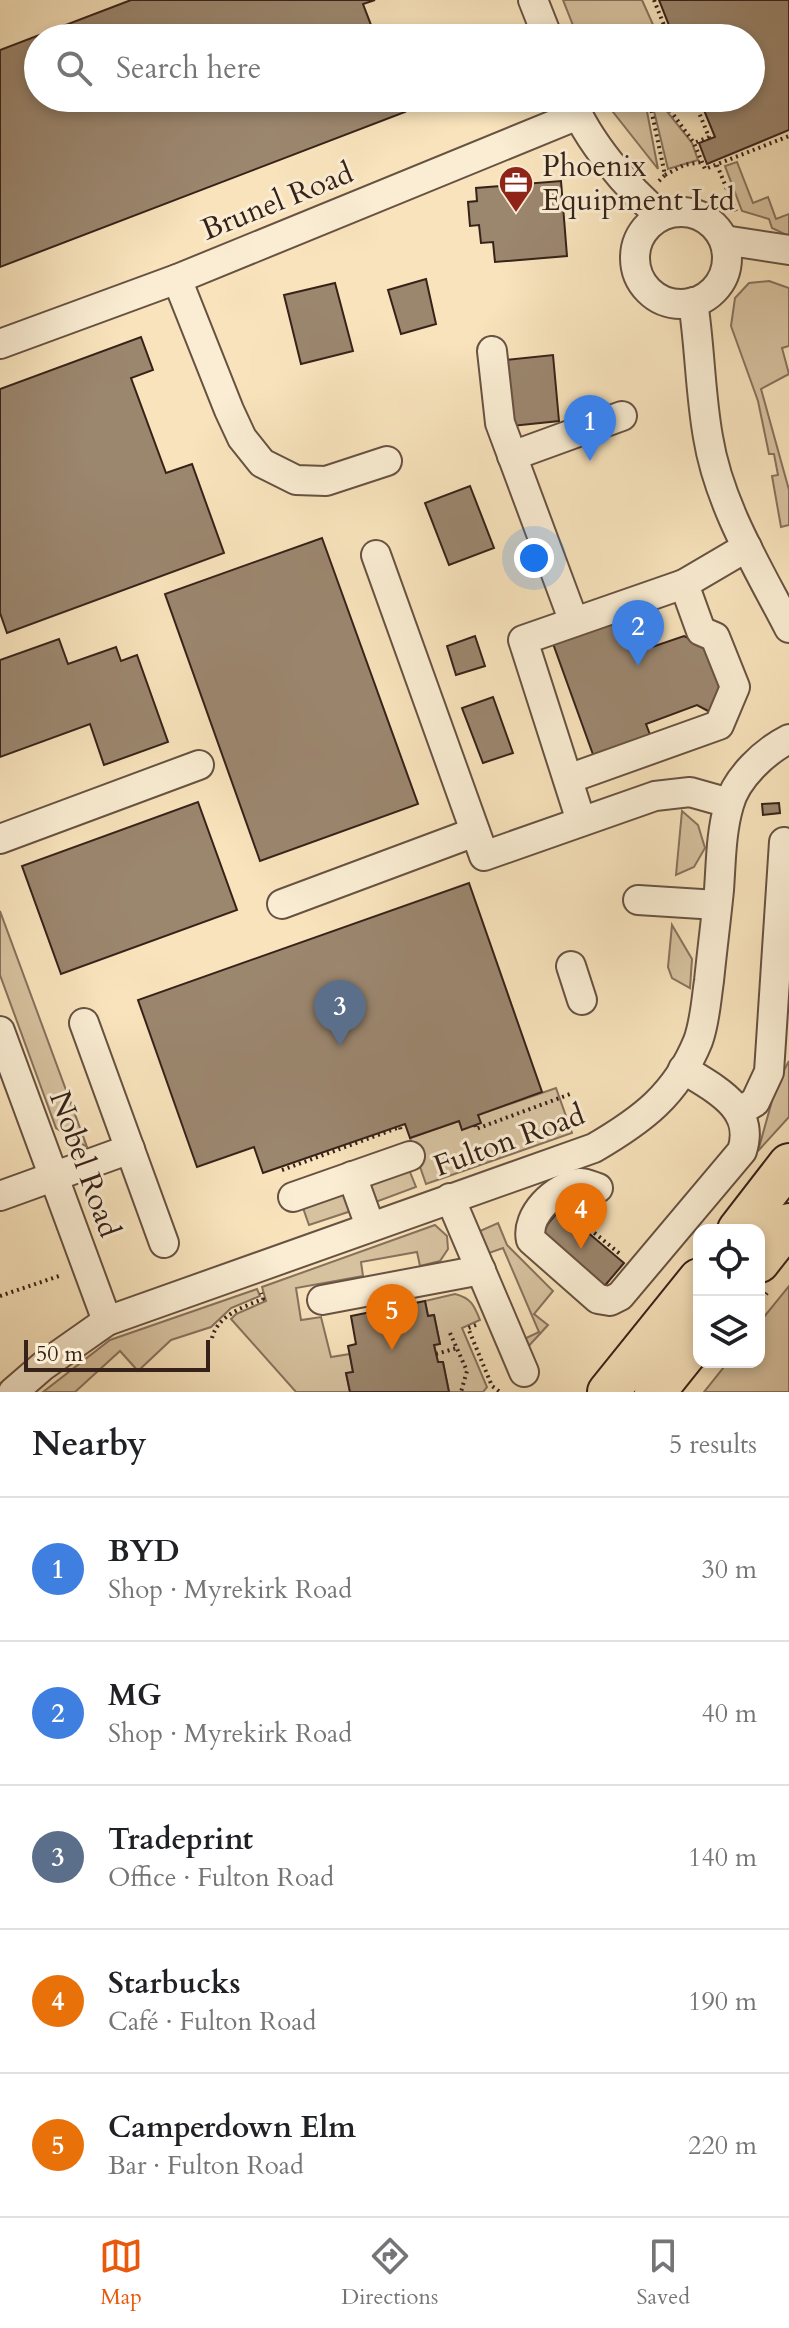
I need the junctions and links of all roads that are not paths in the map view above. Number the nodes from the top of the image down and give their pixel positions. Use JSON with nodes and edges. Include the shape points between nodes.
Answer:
{"nodes":[{"id":1,"x":533,"y":0,"type":"edge"},
{"id":2,"x":542,"y":24,"type":"edge"},
{"id":3,"x":563,"y":112,"type":"edge"},
{"id":4,"x":579,"y":112,"type":"edge"},
{"id":5,"x":650,"y":208,"type":"junction"},
{"id":6,"x":736,"y":242,"type":"junction"},
{"id":7,"x":789,"y":250,"type":"edge"},
{"id":8,"x":177,"y":279,"type":"junction"},
{"id":9,"x":693,"y":302,"type":"junction"},
{"id":10,"x":0,"y":344,"type":"edge"},
{"id":11,"x":492,"y":351,"type":"dead end"},
{"id":12,"x":622,"y":416,"type":"dead end"},
{"id":13,"x":512,"y":456,"type":"junction"},
{"id":14,"x":387,"y":461,"type":"dead end"},
{"id":15,"x":747,"y":547,"type":"junction"},
{"id":16,"x":376,"y":555,"type":"dead end"},
{"id":17,"x":684,"y":584,"type":"junction"},
{"id":18,"x":574,"y":622,"type":"junction"},
{"id":19,"x":789,"y":628,"type":"edge"},
{"id":20,"x":789,"y":739,"type":"edge"},
{"id":21,"x":199,"y":765,"type":"dead end"},
{"id":22,"x":568,"y":779,"type":"junction"},
{"id":23,"x":729,"y":803,"type":"junction"},
{"id":24,"x":581,"y":821,"type":"junction"},
{"id":25,"x":475,"y":832,"type":"junction"},
{"id":26,"x":0,"y":839,"type":"edge"},
{"id":27,"x":784,"y":842,"type":"dead end"},
{"id":28,"x":638,"y":900,"type":"dead end"},
{"id":29,"x":282,"y":904,"type":"dead end"},
{"id":30,"x":717,"y":905,"type":"junction"},
{"id":31,"x":571,"y":966,"type":"dead end"},
{"id":32,"x":582,"y":1000,"type":"dead end"},
{"id":33,"x":84,"y":1023,"type":"dead end"},
{"id":34,"x":0,"y":1031,"type":"edge"},
{"id":35,"x":683,"y":1069,"type":"junction"},
{"id":36,"x":740,"y":1111,"type":"junction"},
{"id":37,"x":130,"y":1149,"type":"junction"},
{"id":38,"x":410,"y":1156,"type":"dead end"},
{"id":39,"x":789,"y":1164,"type":"edge"},
{"id":40,"x":352,"y":1176,"type":"junction"},
{"id":41,"x":54,"y":1177,"type":"junction"},
{"id":42,"x":598,"y":1188,"type":"road end"},
{"id":43,"x":0,"y":1196,"type":"edge"},
{"id":44,"x":293,"y":1197,"type":"dead end"},
{"id":45,"x":450,"y":1198,"type":"junction"},
{"id":46,"x":743,"y":1224,"type":"edge"},
{"id":47,"x":789,"y":1224,"type":"edge"},
{"id":48,"x":370,"y":1226,"type":"junction"},
{"id":49,"x":164,"y":1243,"type":"dead end"},
{"id":50,"x":765,"y":1254,"type":"edge"},
{"id":51,"x":481,"y":1270,"type":"junction"},
{"id":52,"x":693,"y":1286,"type":"edge"},
{"id":53,"x":322,"y":1300,"type":"dead end"},
{"id":54,"x":107,"y":1321,"type":"junction"},
{"id":55,"x":693,"y":1344,"type":"edge"},
{"id":56,"x":524,"y":1372,"type":"dead end"},
{"id":57,"x":13,"y":1392,"type":"edge"},
{"id":58,"x":608,"y":1392,"type":"edge"},
{"id":59,"x":655,"y":1392,"type":"edge"}],
"edges":[{"from":1,"to":2,"type":"street"},
{"from":3,"to":8,"type":"street","name":"Brunel Road"},
{"from":4,"to":5,"type":"street"},
{"from":5,"to":6,"type":"street","via":[[691,212]]},
{"from":5,"to":9,"type":"street","via":[[638,241],[638,275],[654,295],[679,304]]},
{"from":6,"to":7,"type":"street"},
{"from":6,"to":9,"type":"street","via":[[718,285]]},
{"from":8,"to":10,"type":"street","name":"Brunel Road"},
{"from":8,"to":14,"type":"street","via":[[235,424],[262,463],[296,480],[326,481]]},
{"from":9,"to":15,"type":"street","via":[[708,438],[723,493]]},
{"from":11,"to":13,"type":"street","via":[[500,423]]},
{"from":12,"to":13,"type":"street"},
{"from":13,"to":18,"type":"street"},
{"from":15,"to":17,"type":"street"},
{"from":15,"to":19,"type":"street"},
{"from":16,"to":25,"type":"street"},
{"from":17,"to":18,"type":"street"},
{"from":17,"to":22,"type":"street","via":[[701,631],[715,637],[735,687],[719,725]]},
{"from":18,"to":22,"type":"street","via":[[523,640]]},
{"from":20,"to":23,"type":"street","name":"Fulton Road","via":[[748,771]]},
{"from":21,"to":26,"type":"street"},
{"from":22,"to":24,"type":"street"},
{"from":23,"to":24,"type":"street","via":[[690,792],[655,796]]},
{"from":23,"to":30,"type":"street","name":"Fulton Road"},
{"from":24,"to":25,"type":"street","via":[[484,856]]},
{"from":25,"to":29,"type":"street"},
{"from":27,"to":36,"type":"street","via":[[769,1072],[755,1102]]},
{"from":28,"to":30,"type":"street"},
{"from":30,"to":35,"type":"street","name":"Fulton Road","via":[[705,1010]]},
{"from":31,"to":32,"type":"street"},
{"from":33,"to":37,"type":"street"},
{"from":34,"to":41,"type":"street","name":"Nobel Road"},
{"from":35,"to":36,"type":"street"},
{"from":35,"to":45,"type":"street","name":"Fulton Road","via":[[637,1123],[594,1148]]},
{"from":36,"to":42,"type":"street","via":[[747,1137],[742,1151],[620,1296],[610,1301],[598,1299],[531,1240],[528,1229],[554,1194],[583,1183]]},
{"from":37,"to":41,"type":"street"},
{"from":37,"to":49,"type":"street"},
{"from":38,"to":40,"type":"street"},
{"from":39,"to":46,"type":"highway"},
{"from":40,"to":44,"type":"street"},
{"from":40,"to":48,"type":"street"},
{"from":41,"to":43,"type":"street"},
{"from":41,"to":54,"type":"street","name":"Nobel Road"},
{"from":45,"to":48,"type":"street","name":"Fulton Road"},
{"from":45,"to":51,"type":"street"},
{"from":47,"to":50,"type":"highway"},
{"from":48,"to":54,"type":"street","name":"Fulton Road"},
{"from":51,"to":53,"type":"street"},
{"from":51,"to":56,"type":"street"},
{"from":52,"to":58,"type":"highway"},
{"from":54,"to":57,"type":"street","name":"Fulton Road"},
{"from":55,"to":59,"type":"highway"}]}
